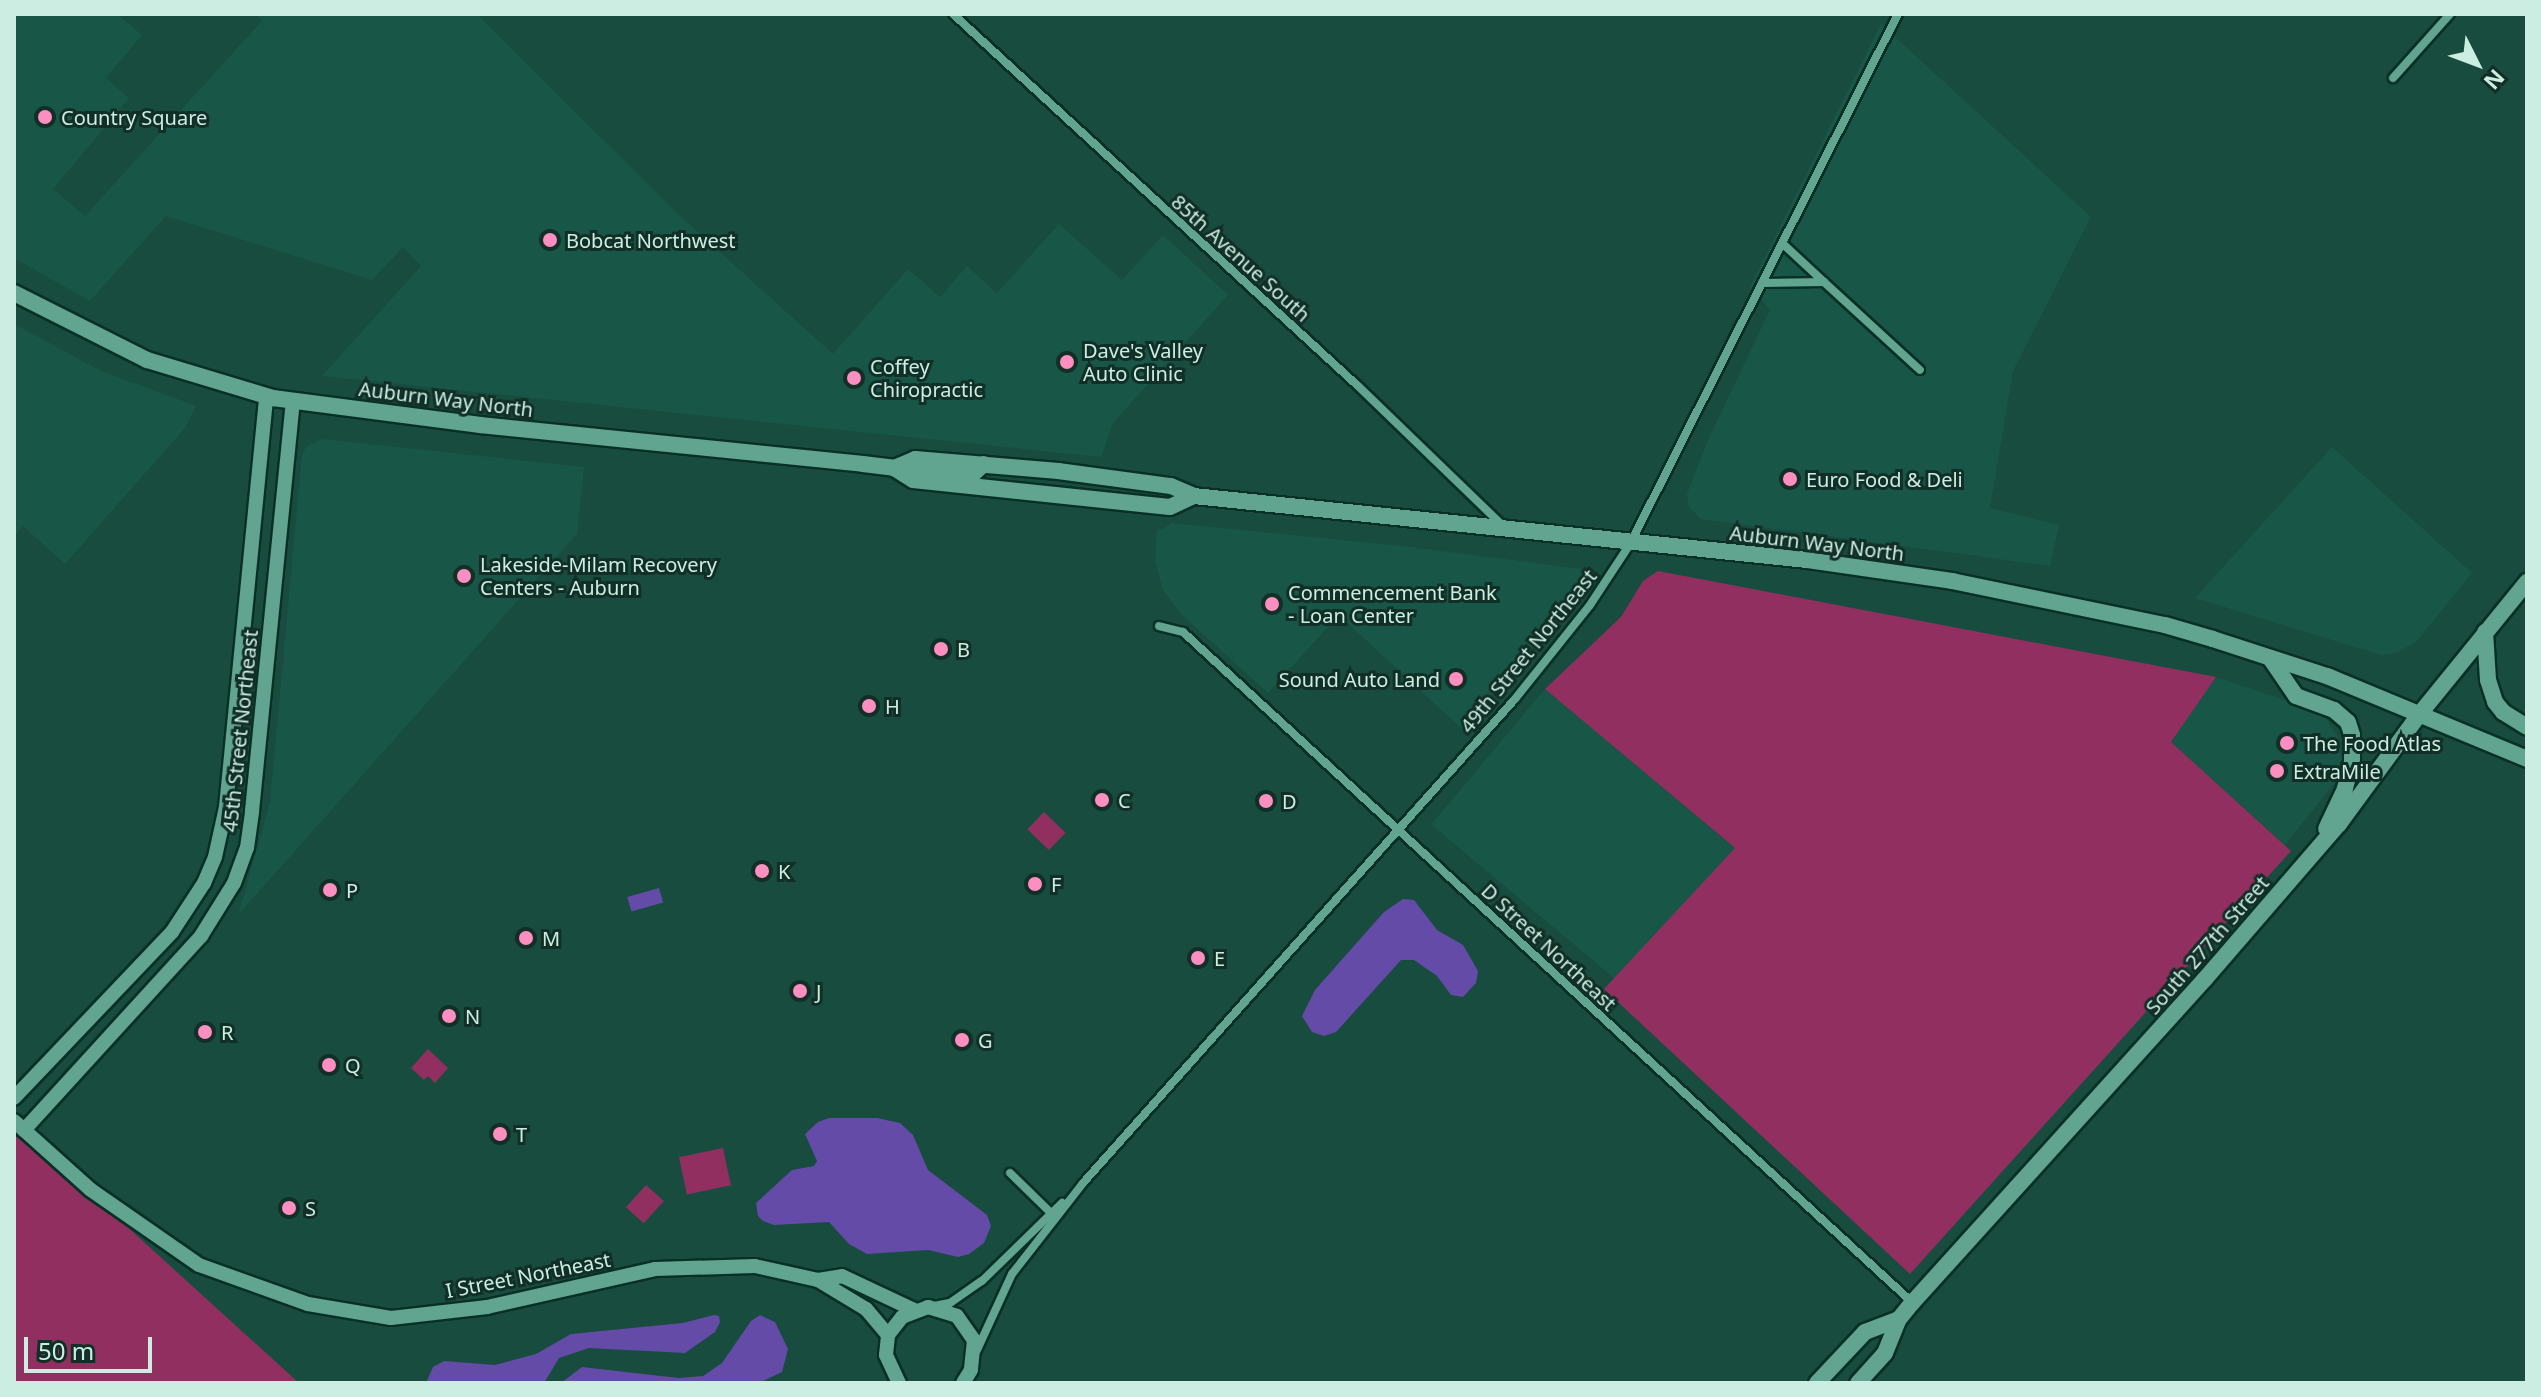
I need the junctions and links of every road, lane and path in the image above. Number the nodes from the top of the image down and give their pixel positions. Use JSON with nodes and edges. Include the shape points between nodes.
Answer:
{"nodes":[{"id":1,"x":953,"y":14,"type":"edge"},
{"id":2,"x":1898,"y":14,"type":"edge"},
{"id":3,"x":2450,"y":14,"type":"edge"},
{"id":4,"x":2393,"y":78,"type":"dead end"},
{"id":5,"x":1782,"y":243,"type":"junction"},
{"id":6,"x":1824,"y":282,"type":"junction"},
{"id":7,"x":1762,"y":283,"type":"junction"},
{"id":8,"x":14,"y":293,"type":"edge"},
{"id":9,"x":1920,"y":370,"type":"dead end"},
{"id":10,"x":266,"y":396,"type":"junction"},
{"id":11,"x":293,"y":401,"type":"junction"},
{"id":12,"x":897,"y":470,"type":"junction"},
{"id":13,"x":1194,"y":496,"type":"junction"},
{"id":14,"x":1506,"y":529,"type":"junction"},
{"id":15,"x":1630,"y":544,"type":"junction"},
{"id":16,"x":2527,"y":582,"type":"edge"},
{"id":17,"x":1159,"y":626,"type":"dead end"},
{"id":18,"x":2485,"y":632,"type":"junction"},
{"id":19,"x":2270,"y":658,"type":"junction"},
{"id":20,"x":2418,"y":716,"type":"junction"},
{"id":21,"x":2527,"y":727,"type":"edge"},
{"id":22,"x":2527,"y":759,"type":"edge"},
{"id":23,"x":1396,"y":830,"type":"junction"},
{"id":24,"x":2317,"y":848,"type":"junction"},
{"id":25,"x":14,"y":1098,"type":"edge"},
{"id":26,"x":19,"y":1126,"type":"edge"},
{"id":27,"x":1010,"y":1173,"type":"dead end"},
{"id":28,"x":1083,"y":1183,"type":"junction"},
{"id":29,"x":1051,"y":1213,"type":"junction"},
{"id":30,"x":818,"y":1280,"type":"junction"},
{"id":31,"x":1913,"y":1302,"type":"junction"},
{"id":32,"x":921,"y":1309,"type":"junction"},
{"id":33,"x":1899,"y":1319,"type":"junction"},
{"id":34,"x":888,"y":1335,"type":"junction"},
{"id":35,"x":972,"y":1373,"type":"edge"},
{"id":36,"x":899,"y":1383,"type":"edge"},
{"id":37,"x":1817,"y":1383,"type":"edge"},
{"id":38,"x":1858,"y":1383,"type":"edge"}],
"edges":[{"from":1,"to":14,"type":"street","name":"85th Avenue South"},
{"from":2,"to":5,"type":"street","name":"49th Street Northeast"},
{"from":3,"to":4,"type":"street"},
{"from":5,"to":6,"type":"street"},
{"from":5,"to":7,"type":"street","name":"49th Street Northeast"},
{"from":6,"to":7,"type":"street"},
{"from":6,"to":9,"type":"street"},
{"from":7,"to":15,"type":"street","name":"49th Street Northeast"},
{"from":8,"to":10,"type":"main road","name":"Auburn Way North","via":[[147,360]]},
{"from":10,"to":11,"type":"main road","name":"Auburn Way North"},
{"from":10,"to":25,"type":"street","name":"45th Street Northeast","via":[[226,807],[215,857],[172,932]]},
{"from":11,"to":12,"type":"main road","name":"Auburn Way North"},
{"from":11,"to":26,"type":"street","name":"45th Street Northeast","via":[[252,811],[247,848],[234,883],[201,936]]},
{"from":12,"to":13,"type":"main road","name":"Auburn Way North","via":[[915,459],[984,464],[1171,486]]},
{"from":12,"to":13,"type":"main road","name":"Auburn Way North","via":[[913,480],[1170,507]]},
{"from":13,"to":14,"type":"main road","name":"Auburn Way North"},
{"from":14,"to":15,"type":"main road","name":"Auburn Way North"},
{"from":15,"to":19,"type":"main road","name":"Auburn Way North","via":[[1807,560],[1952,581],[2165,625]]},
{"from":15,"to":23,"type":"street","name":"49th Street Northeast","via":[[1590,605],[1515,699]]},
{"from":16,"to":18,"type":"main road","name":"South 277th Street"},
{"from":17,"to":23,"type":"street","name":"D Street Northeast","via":[[1183,632]]},
{"from":18,"to":20,"type":"main road","name":"South 277th Street"},
{"from":18,"to":21,"type":"main road","via":[[2495,702]]},
{"from":19,"to":20,"type":"main road","name":"Auburn Way North","via":[[2327,676]]},
{"from":19,"to":24,"type":"main road","via":[[2296,696],[2334,710],[2348,722],[2352,735],[2345,789]]},
{"from":20,"to":22,"type":"main road","name":"Auburn Way North"},
{"from":20,"to":24,"type":"main road","name":"South 277th Street"},
{"from":23,"to":28,"type":"street","name":"49th Street Northeast"},
{"from":23,"to":31,"type":"street","name":"D Street Northeast"},
{"from":24,"to":31,"type":"main road","name":"South 277th Street"},
{"from":26,"to":30,"type":"street","name":"I Street Northeast","via":[[91,1190],[199,1265],[308,1304],[391,1318],[487,1307],[655,1269],[755,1266]]},
{"from":27,"to":29,"type":"street"},
{"from":28,"to":29,"type":"street","name":"49th Street Northeast"},
{"from":28,"to":35,"type":"street","name":"49th Street Northeast","via":[[1012,1274]]},
{"from":29,"to":32,"type":"street","name":"49th Street Northeast","via":[[964,1295]]},
{"from":30,"to":32,"type":"street","name":"I Street Northeast","via":[[842,1276]]},
{"from":30,"to":34,"type":"street","name":"I Street Northeast","via":[[866,1309]]},
{"from":31,"to":33,"type":"main road","name":"South 277th Street"},
{"from":32,"to":34,"type":"street","via":[[902,1317]]},
{"from":32,"to":35,"type":"street","name":"I Street Northeast","via":[[943,1309],[968,1327]]},
{"from":33,"to":37,"type":"main road","name":"South 277th Street","via":[[1865,1332]]},
{"from":33,"to":38,"type":"main road","name":"South 277th Street","via":[[1885,1353]]},
{"from":34,"to":36,"type":"street","via":[[886,1355]]}]}
